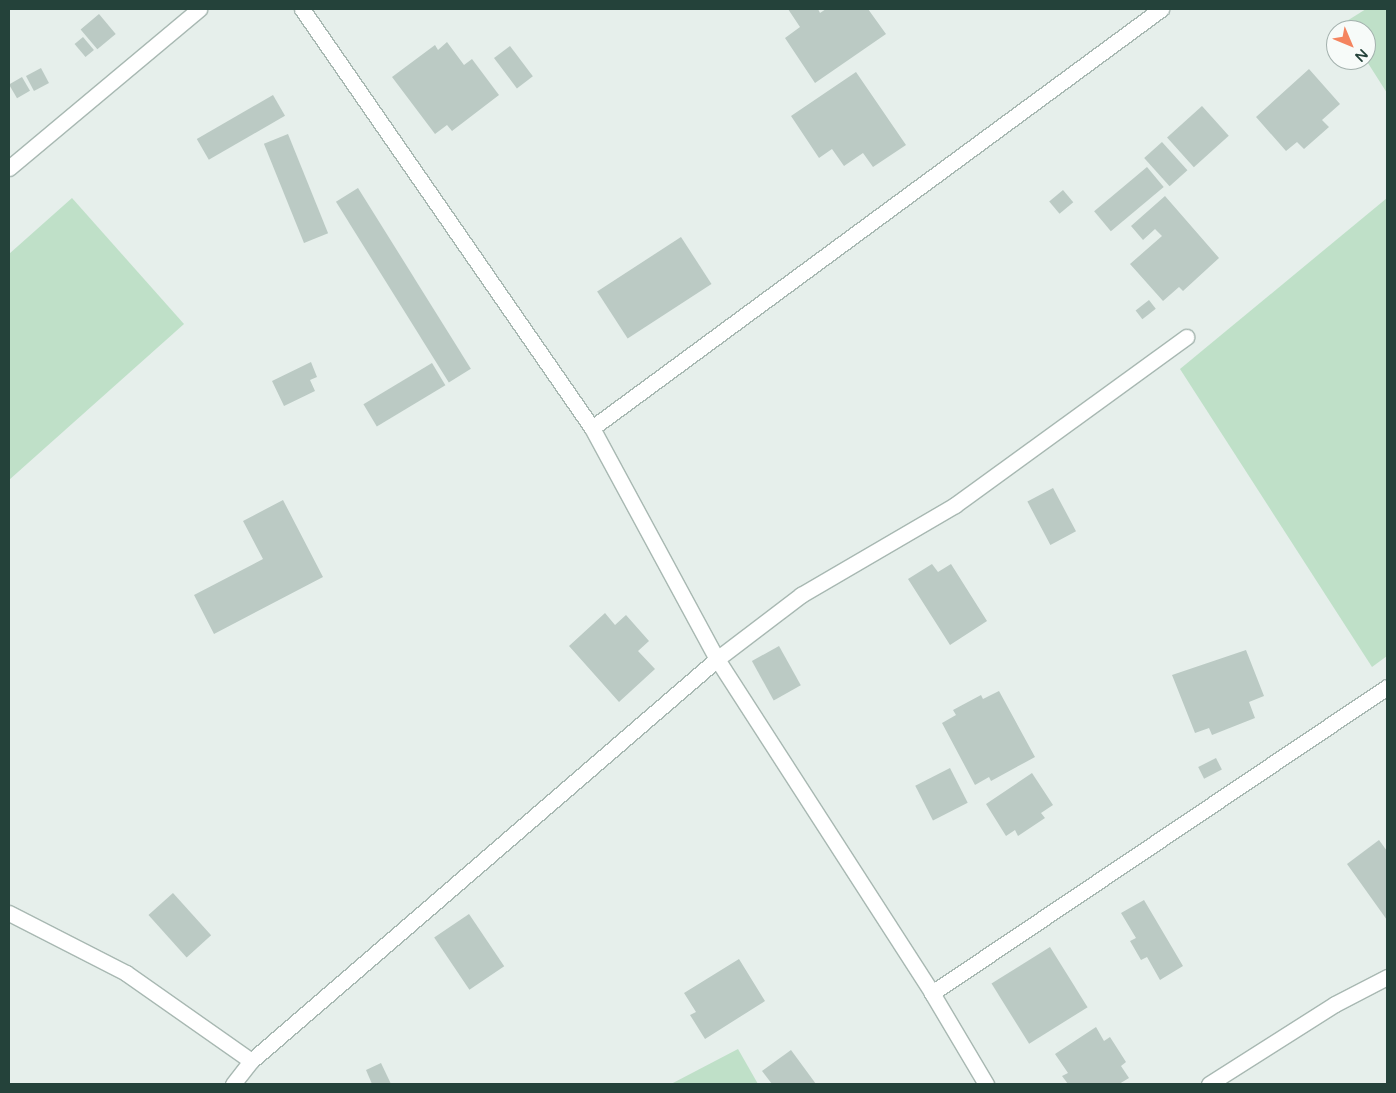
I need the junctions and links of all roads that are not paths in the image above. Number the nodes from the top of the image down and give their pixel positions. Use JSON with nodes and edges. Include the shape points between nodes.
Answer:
{"nodes":[{"id":1,"x":199,"y":9,"type":"edge"},
{"id":2,"x":302,"y":9,"type":"edge"},
{"id":3,"x":1161,"y":9,"type":"edge"},
{"id":4,"x":9,"y":168,"type":"edge"},
{"id":5,"x":1186,"y":337,"type":"dead end"},
{"id":6,"x":592,"y":428,"type":"junction"},
{"id":7,"x":717,"y":659,"type":"junction"},
{"id":8,"x":1387,"y":687,"type":"edge"},
{"id":9,"x":9,"y":913,"type":"edge"},
{"id":10,"x":1387,"y":977,"type":"edge"},
{"id":11,"x":932,"y":993,"type":"junction"},
{"id":12,"x":251,"y":1061,"type":"junction"},
{"id":13,"x":233,"y":1084,"type":"edge"},
{"id":14,"x":986,"y":1084,"type":"edge"},
{"id":15,"x":1208,"y":1084,"type":"edge"}],
"edges":[{"from":1,"to":4,"type":"street"},
{"from":2,"to":6,"type":"street"},
{"from":3,"to":6,"type":"street"},
{"from":5,"to":7,"type":"street","via":[[955,505],[801,594]]},
{"from":6,"to":7,"type":"street"},
{"from":7,"to":11,"type":"street"},
{"from":7,"to":12,"type":"street"},
{"from":8,"to":11,"type":"street"},
{"from":9,"to":12,"type":"street","via":[[126,973]]},
{"from":10,"to":15,"type":"street","via":[[1335,1004]]},
{"from":11,"to":14,"type":"street"},
{"from":12,"to":13,"type":"street"}]}
